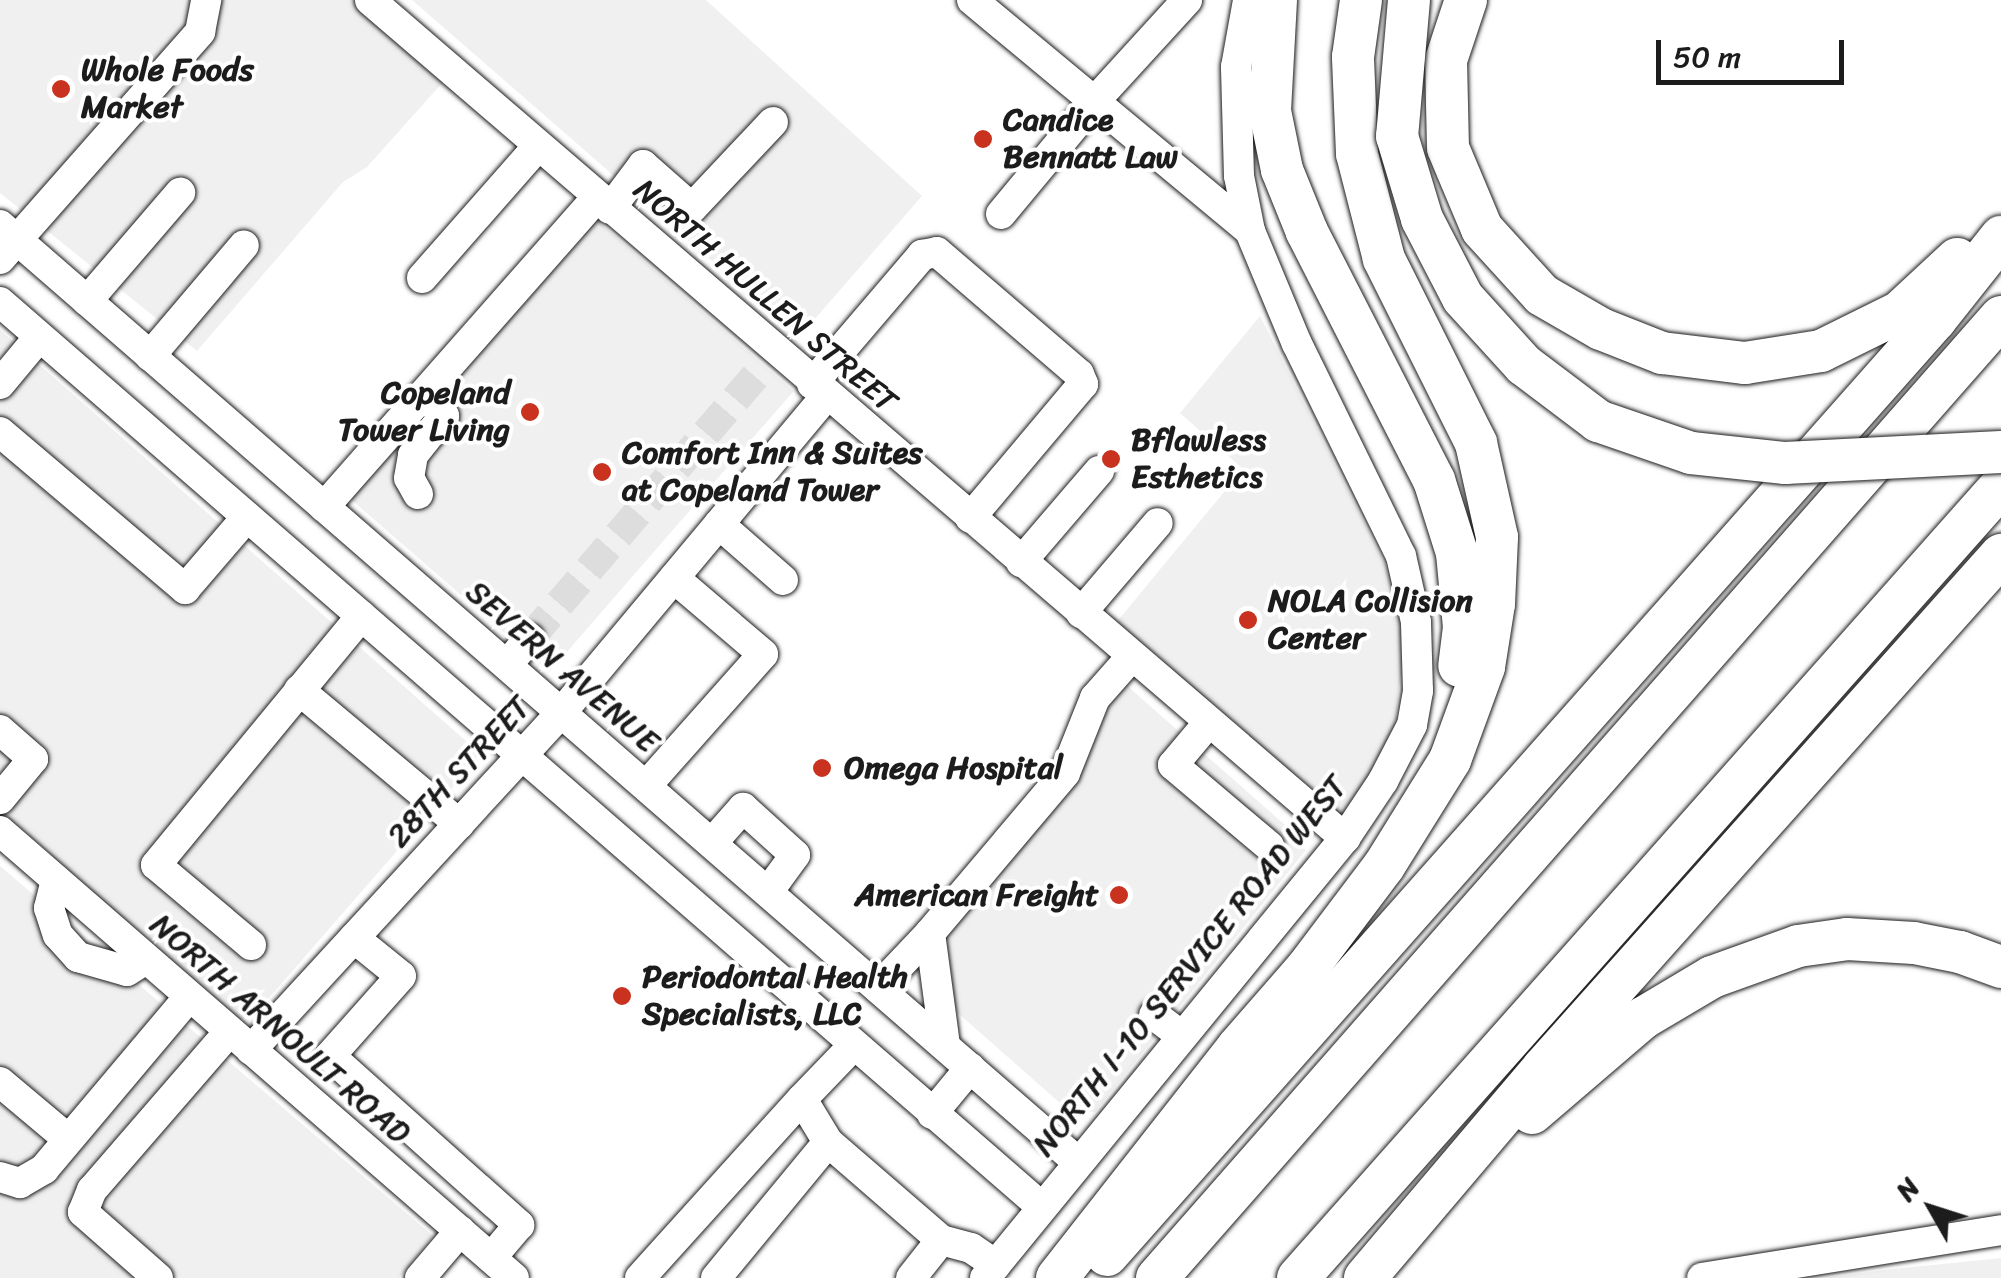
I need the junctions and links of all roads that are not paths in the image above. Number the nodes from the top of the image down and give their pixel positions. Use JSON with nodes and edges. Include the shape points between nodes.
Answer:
{"nodes":[{"id":1,"x":206,"y":0,"type":"edge"},
{"id":2,"x":370,"y":0,"type":"edge"},
{"id":3,"x":972,"y":0,"type":"edge"},
{"id":4,"x":1187,"y":0,"type":"edge"},
{"id":5,"x":1248,"y":0,"type":"edge"},
{"id":6,"x":1276,"y":0,"type":"edge"},
{"id":7,"x":1362,"y":0,"type":"edge"},
{"id":8,"x":1409,"y":0,"type":"edge"},
{"id":9,"x":1466,"y":0,"type":"edge"},
{"id":10,"x":1094,"y":102,"type":"junction"},
{"id":11,"x":774,"y":122,"type":"dead end"},
{"id":12,"x":538,"y":146,"type":"junction"},
{"id":13,"x":180,"y":193,"type":"dead end"},
{"id":14,"x":604,"y":203,"type":"junction"},
{"id":15,"x":1001,"y":214,"type":"dead end"},
{"id":16,"x":2001,"y":217,"type":"edge"},
{"id":17,"x":1250,"y":231,"type":"junction"},
{"id":18,"x":2001,"y":238,"type":"edge"},
{"id":19,"x":5,"y":242,"type":"edge"},
{"id":20,"x":244,"y":245,"type":"dead end"},
{"id":21,"x":422,"y":278,"type":"dead end"},
{"id":22,"x":87,"y":301,"type":"junction"},
{"id":23,"x":0,"y":302,"type":"edge"},
{"id":24,"x":2001,"y":317,"type":"edge"},
{"id":25,"x":39,"y":336,"type":"junction"},
{"id":26,"x":150,"y":356,"type":"junction"},
{"id":27,"x":0,"y":384,"type":"edge"},
{"id":28,"x":819,"y":390,"type":"junction"},
{"id":29,"x":425,"y":392,"type":"junction"},
{"id":30,"x":0,"y":432,"type":"edge"},
{"id":31,"x":2001,"y":452,"type":"edge"},
{"id":32,"x":1098,"y":471,"type":"dead end"},
{"id":33,"x":2001,"y":486,"type":"edge"},
{"id":34,"x":418,"y":494,"type":"dead end"},
{"id":35,"x":324,"y":506,"type":"junction"},
{"id":36,"x":247,"y":517,"type":"junction"},
{"id":37,"x":970,"y":518,"type":"junction"},
{"id":38,"x":1158,"y":523,"type":"dead end"},
{"id":39,"x":718,"y":524,"type":"junction"},
{"id":40,"x":2001,"y":555,"type":"edge"},
{"id":41,"x":1021,"y":562,"type":"junction"},
{"id":42,"x":674,"y":578,"type":"junction"},
{"id":43,"x":783,"y":580,"type":"dead end"},
{"id":44,"x":1081,"y":613,"type":"junction"},
{"id":45,"x":361,"y":616,"type":"junction"},
{"id":46,"x":530,"y":638,"type":"tunnel mouth"},
{"id":47,"x":1132,"y":656,"type":"junction"},
{"id":48,"x":507,"y":665,"type":"junction"},
{"id":49,"x":300,"y":690,"type":"junction"},
{"id":50,"x":561,"y":713,"type":"junction"},
{"id":51,"x":1209,"y":722,"type":"junction"},
{"id":52,"x":0,"y":730,"type":"edge"},
{"id":53,"x":522,"y":756,"type":"junction"},
{"id":54,"x":1450,"y":760,"type":"junction"},
{"id":55,"x":646,"y":786,"type":"junction"},
{"id":56,"x":0,"y":799,"type":"edge"},
{"id":57,"x":459,"y":824,"type":"junction"},
{"id":58,"x":0,"y":832,"type":"edge"},
{"id":59,"x":1345,"y":838,"type":"junction"},
{"id":60,"x":712,"y":844,"type":"junction"},
{"id":61,"x":1269,"y":846,"type":"dead end"},
{"id":62,"x":56,"y":880,"type":"junction"},
{"id":63,"x":768,"y":892,"type":"junction"},
{"id":64,"x":930,"y":933,"type":"junction"},
{"id":65,"x":354,"y":938,"type":"junction"},
{"id":66,"x":251,"y":945,"type":"dead end"},
{"id":67,"x":146,"y":959,"type":"junction"},
{"id":68,"x":2001,"y":967,"type":"edge"},
{"id":69,"x":878,"y":988,"type":"junction"},
{"id":70,"x":189,"y":996,"type":"junction"},
{"id":71,"x":1154,"y":1015,"type":"dead end"},
{"id":72,"x":1182,"y":1036,"type":"junction"},
{"id":73,"x":240,"y":1041,"type":"junction"},
{"id":74,"x":854,"y":1044,"type":"junction"},
{"id":75,"x":945,"y":1046,"type":"junction"},
{"id":76,"x":970,"y":1068,"type":"junction"},
{"id":77,"x":0,"y":1082,"type":"edge"},
{"id":78,"x":802,"y":1099,"type":"junction"},
{"id":79,"x":932,"y":1114,"type":"junction"},
{"id":80,"x":68,"y":1140,"type":"junction"},
{"id":81,"x":828,"y":1142,"type":"junction"},
{"id":82,"x":1078,"y":1162,"type":"junction"},
{"id":83,"x":1,"y":1181,"type":"edge"},
{"id":84,"x":1441,"y":1192,"type":"junction"},
{"id":85,"x":1042,"y":1207,"type":"junction"},
{"id":86,"x":2001,"y":1230,"type":"edge"},
{"id":87,"x":460,"y":1231,"type":"junction"},
{"id":88,"x":941,"y":1240,"type":"junction"},
{"id":89,"x":1836,"y":1257,"type":"junction"},
{"id":90,"x":502,"y":1268,"type":"edge"},
{"id":91,"x":990,"y":1271,"type":"edge"},
{"id":92,"x":1714,"y":1277,"type":"edge"},
{"id":93,"x":158,"y":1278,"type":"edge"},
{"id":94,"x":420,"y":1278,"type":"edge"},
{"id":95,"x":640,"y":1278,"type":"edge"},
{"id":96,"x":716,"y":1278,"type":"edge"},
{"id":97,"x":911,"y":1278,"type":"edge"},
{"id":98,"x":1056,"y":1278,"type":"edge"},
{"id":99,"x":1087,"y":1278,"type":"edge"},
{"id":100,"x":1157,"y":1278,"type":"edge"},
{"id":101,"x":1298,"y":1278,"type":"edge"},
{"id":102,"x":1365,"y":1278,"type":"edge"},
{"id":103,"x":1859,"y":1278,"type":"edge"}],
"edges":[{"from":1,"to":19,"type":"street","via":[[200,32]]},
{"from":2,"to":12,"type":"street","name":"NORTH HULLEN STREET"},
{"from":3,"to":10,"type":"street"},
{"from":4,"to":10,"type":"street"},
{"from":5,"to":17,"type":"street","name":"NORTH I-10 SERVICE ROAD WEST","via":[[1236,66],[1239,176]]},
{"from":6,"to":54,"type":"highway","via":[[1270,111],[1282,170],[1434,480],[1457,554],[1464,627],[1448,727]]},
{"from":7,"to":54,"type":"highway","via":[[1353,57],[1356,154],[1384,259],[1476,444],[1498,537],[1484,667]]},
{"from":8,"to":31,"type":"highway","bridge":true,"via":[[1398,136],[1422,219],[1463,298],[1524,366],[1598,421],[1691,453],[1785,463]]},
{"from":9,"to":16,"type":"highway","via":[[1446,60],[1448,148],[1482,229],[1542,296],[1601,329],[1662,353],[1745,363],[1821,351],[1900,312]]},
{"from":10,"to":15,"type":"street"},
{"from":10,"to":17,"type":"street"},
{"from":11,"to":14,"type":"street","via":[[692,208],[644,165]]},
{"from":12,"to":14,"type":"street","name":"NORTH HULLEN STREET"},
{"from":12,"to":21,"type":"street"},
{"from":13,"to":22,"type":"street"},
{"from":14,"to":28,"type":"street","name":"NORTH HULLEN STREET","via":[[766,364]]},
{"from":14,"to":29,"type":"street"},
{"from":17,"to":59,"type":"street","name":"NORTH I-10 SERVICE ROAD WEST","via":[[1400,556],[1416,622],[1412,724]]},
{"from":18,"to":99,"type":"highway"},
{"from":19,"to":22,"type":"street","name":"SEVERN AVENUE"},
{"from":20,"to":26,"type":"street"},
{"from":22,"to":26,"type":"street","name":"SEVERN AVENUE"},
{"from":23,"to":25,"type":"street"},
{"from":24,"to":100,"type":"highway"},
{"from":25,"to":27,"type":"street"},
{"from":25,"to":36,"type":"street"},
{"from":26,"to":35,"type":"street","name":"SEVERN AVENUE"},
{"from":28,"to":37,"type":"street","name":"NORTH HULLEN STREET"},
{"from":28,"to":37,"type":"street","name":"28TH STREET","via":[[922,255],[938,252],[1079,374],[1082,384]]},
{"from":28,"to":39,"type":"street","name":"28TH STREET"},
{"from":29,"to":34,"type":"street","via":[[444,416],[413,455],[409,478]]},
{"from":29,"to":35,"type":"street"},
{"from":30,"to":36,"type":"street","via":[[185,590]]},
{"from":32,"to":41,"type":"street"},
{"from":33,"to":101,"type":"highway"},
{"from":35,"to":48,"type":"street","name":"SEVERN AVENUE"},
{"from":36,"to":45,"type":"street"},
{"from":37,"to":41,"type":"street","name":"NORTH HULLEN STREET"},
{"from":38,"to":44,"type":"street"},
{"from":39,"to":42,"type":"street","name":"28TH STREET"},
{"from":39,"to":43,"type":"street"},
{"from":40,"to":84,"type":"highway"},
{"from":41,"to":44,"type":"street","name":"NORTH HULLEN STREET"},
{"from":42,"to":50,"type":"street","name":"28TH STREET"},
{"from":42,"to":55,"type":"street","via":[[764,654]]},
{"from":44,"to":47,"type":"street","name":"NORTH HULLEN STREET"},
{"from":45,"to":49,"type":"street"},
{"from":45,"to":53,"type":"street"},
{"from":46,"to":48,"type":"street"},
{"from":47,"to":51,"type":"street","name":"NORTH HULLEN STREET"},
{"from":47,"to":64,"type":"street","via":[[1095,698],[1065,773]]},
{"from":48,"to":50,"type":"street","name":"SEVERN AVENUE"},
{"from":49,"to":57,"type":"street"},
{"from":49,"to":66,"type":"street","via":[[156,864]]},
{"from":50,"to":53,"type":"street","name":"28TH STREET"},
{"from":50,"to":55,"type":"street","name":"SEVERN AVENUE"},
{"from":51,"to":59,"type":"street","name":"NORTH HULLEN STREET"},
{"from":51,"to":61,"type":"street","via":[[1173,765]]},
{"from":52,"to":56,"type":"street","via":[[33,759]]},
{"from":53,"to":57,"type":"street","name":"28TH STREET"},
{"from":53,"to":74,"type":"street"},
{"from":54,"to":98,"type":"highway","via":[[1384,866],[1307,968]]},
{"from":55,"to":60,"type":"street","name":"SEVERN AVENUE"},
{"from":57,"to":65,"type":"street","name":"28TH STREET"},
{"from":58,"to":62,"type":"street","name":"NORTH ARNOULT ROAD"},
{"from":59,"to":72,"type":"street","name":"NORTH I-10 SERVICE ROAD WEST"},
{"from":60,"to":63,"type":"street","name":"SEVERN AVENUE"},
{"from":60,"to":63,"type":"street","via":[[742,808],[795,855]]},
{"from":62,"to":67,"type":"street","name":"NORTH ARNOULT ROAD"},
{"from":62,"to":67,"type":"street","via":[[49,908],[58,935],[78,957],[127,971]]},
{"from":63,"to":69,"type":"street","name":"SEVERN AVENUE"},
{"from":64,"to":69,"type":"street"},
{"from":64,"to":75,"type":"street"},
{"from":65,"to":73,"type":"street","name":"28TH STREET"},
{"from":65,"to":90,"type":"street","via":[[401,976],[330,1056],[519,1224]]},
{"from":67,"to":70,"type":"street","name":"NORTH ARNOULT ROAD"},
{"from":68,"to":84,"type":"highway","via":[[1929,946],[1847,939],[1798,946],[1712,976],[1643,1018]]},
{"from":69,"to":75,"type":"street","name":"SEVERN AVENUE"},
{"from":70,"to":73,"type":"street","name":"NORTH ARNOULT ROAD"},
{"from":70,"to":80,"type":"street"},
{"from":71,"to":72,"type":"street"},
{"from":72,"to":82,"type":"street","name":"NORTH I-10 SERVICE ROAD WEST"},
{"from":73,"to":87,"type":"street","name":"NORTH ARNOULT ROAD"},
{"from":73,"to":93,"type":"street","name":"28TH STREET","via":[[92,1190],[84,1212]]},
{"from":74,"to":78,"type":"street"},
{"from":74,"to":79,"type":"street"},
{"from":75,"to":76,"type":"street","name":"SEVERN AVENUE"},
{"from":76,"to":79,"type":"street"},
{"from":76,"to":82,"type":"street","name":"SEVERN AVENUE"},
{"from":77,"to":80,"type":"street"},
{"from":78,"to":81,"type":"street"},
{"from":78,"to":95,"type":"street"},
{"from":79,"to":85,"type":"street"},
{"from":80,"to":83,"type":"street","via":[[44,1169],[20,1183]]},
{"from":81,"to":88,"type":"street"},
{"from":81,"to":96,"type":"street"},
{"from":82,"to":85,"type":"street","name":"NORTH I-10 SERVICE ROAD WEST"},
{"from":84,"to":102,"type":"highway"},
{"from":85,"to":91,"type":"street","name":"NORTH I-10 SERVICE ROAD WEST"},
{"from":86,"to":89,"type":"street"},
{"from":87,"to":90,"type":"street","name":"NORTH ARNOULT ROAD"},
{"from":87,"to":94,"type":"street"},
{"from":88,"to":91,"type":"street","via":[[971,1248]]},
{"from":88,"to":97,"type":"street"},
{"from":89,"to":92,"type":"street"},
{"from":89,"to":103,"type":"street"}]}
